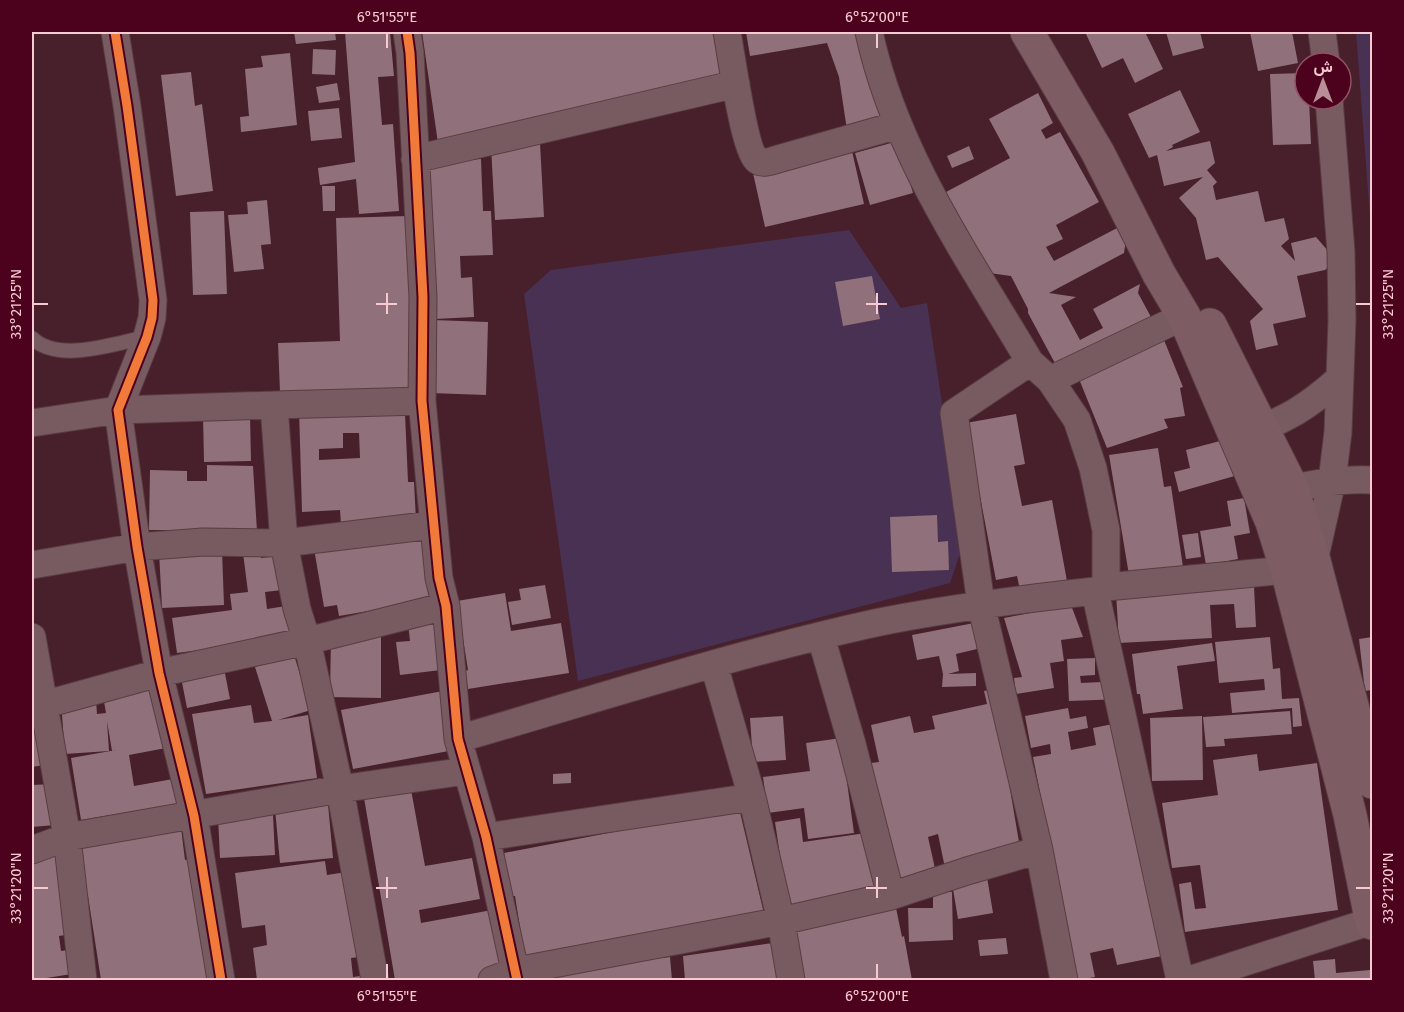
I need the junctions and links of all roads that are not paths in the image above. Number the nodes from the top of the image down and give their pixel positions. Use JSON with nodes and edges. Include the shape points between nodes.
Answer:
{"nodes":[{"id":1,"x":115,"y":32,"type":"edge"},
{"id":2,"x":407,"y":32,"type":"edge"},
{"id":3,"x":728,"y":32,"type":"edge"},
{"id":4,"x":869,"y":32,"type":"edge"},
{"id":5,"x":1027,"y":32,"type":"edge"},
{"id":6,"x":1051,"y":32,"type":"edge"},
{"id":7,"x":1323,"y":32,"type":"edge"},
{"id":8,"x":1325,"y":51,"type":"edge"},
{"id":9,"x":736,"y":84,"type":"junction"},
{"id":10,"x":1330,"y":111,"type":"edge"},
{"id":11,"x":898,"y":125,"type":"junction"},
{"id":12,"x":415,"y":159,"type":"junction"},
{"id":13,"x":1184,"y":316,"type":"junction"},
{"id":14,"x":147,"y":336,"type":"junction"},
{"id":15,"x":32,"y":338,"type":"edge"},
{"id":16,"x":1040,"y":371,"type":"junction"},
{"id":17,"x":1340,"y":378,"type":"junction"},
{"id":18,"x":422,"y":401,"type":"junction"},
{"id":19,"x":274,"y":405,"type":"junction"},
{"id":20,"x":118,"y":410,"type":"junction"},
{"id":21,"x":32,"y":423,"type":"edge"},
{"id":22,"x":1250,"y":432,"type":"junction"},
{"id":23,"x":1372,"y":480,"type":"edge"},
{"id":24,"x":1332,"y":481,"type":"junction"},
{"id":25,"x":1277,"y":492,"type":"junction"},
{"id":26,"x":433,"y":525,"type":"junction"},
{"id":27,"x":284,"y":543,"type":"junction"},
{"id":28,"x":137,"y":547,"type":"junction"},
{"id":29,"x":1301,"y":565,"type":"junction"},
{"id":30,"x":32,"y":566,"type":"edge"},
{"id":31,"x":1101,"y":589,"type":"junction"},
{"id":32,"x":981,"y":604,"type":"junction"},
{"id":33,"x":446,"y":606,"type":"junction"},
{"id":34,"x":821,"y":637,"type":"junction"},
{"id":35,"x":32,"y":638,"type":"edge"},
{"id":36,"x":307,"y":641,"type":"junction"},
{"id":37,"x":714,"y":665,"type":"junction"},
{"id":38,"x":159,"y":672,"type":"junction"},
{"id":39,"x":1363,"y":704,"type":"edge"},
{"id":40,"x":38,"y":706,"type":"edge"},
{"id":41,"x":458,"y":739,"type":"junction"},
{"id":42,"x":466,"y":771,"type":"junction"},
{"id":43,"x":1372,"y":782,"type":"edge"},
{"id":44,"x":340,"y":789,"type":"junction"},
{"id":45,"x":752,"y":797,"type":"junction"},
{"id":46,"x":194,"y":816,"type":"junction"},
{"id":47,"x":67,"y":837,"type":"junction"},
{"id":48,"x":486,"y":837,"type":"junction"},
{"id":49,"x":32,"y":850,"type":"edge"},
{"id":50,"x":1039,"y":850,"type":"junction"},
{"id":51,"x":891,"y":896,"type":"junction"},
{"id":52,"x":781,"y":921,"type":"junction"},
{"id":53,"x":1372,"y":922,"type":"edge"},
{"id":54,"x":508,"y":977,"type":"edge"},
{"id":55,"x":83,"y":981,"type":"edge"},
{"id":56,"x":221,"y":981,"type":"edge"},
{"id":57,"x":375,"y":981,"type":"edge"},
{"id":58,"x":791,"y":981,"type":"edge"},
{"id":59,"x":1064,"y":981,"type":"edge"},
{"id":60,"x":1179,"y":981,"type":"edge"},
{"id":61,"x":1189,"y":981,"type":"edge"}],
"edges":[{"from":1,"to":14,"type":"street","via":[[153,300]]},
{"from":2,"to":12,"type":"street"},
{"from":3,"to":9,"type":"street"},
{"from":4,"to":11,"type":"street"},
{"from":5,"to":13,"type":"main road","via":[[1098,153]]},
{"from":6,"to":22,"type":"main road","via":[[1126,159]]},
{"from":7,"to":8,"type":"street"},
{"from":9,"to":11,"type":"street","via":[[746,137],[759,162]]},
{"from":9,"to":12,"type":"street"},
{"from":10,"to":17,"type":"street","via":[[1341,252]]},
{"from":11,"to":16,"type":"street","via":[[924,180]]},
{"from":12,"to":18,"type":"street","via":[[423,297]]},
{"from":13,"to":16,"type":"street"},
{"from":13,"to":22,"type":"main road"},
{"from":14,"to":15,"type":"lane","via":[[66,352]]},
{"from":14,"to":20,"type":"street"},
{"from":16,"to":31,"type":"street","via":[[1077,420],[1093,468],[1106,530]]},
{"from":16,"to":32,"type":"street","via":[[954,413]]},
{"from":17,"to":22,"type":"street","via":[[1314,401]]},
{"from":17,"to":24,"type":"street"},
{"from":18,"to":19,"type":"street"},
{"from":18,"to":26,"type":"street"},
{"from":19,"to":20,"type":"street"},
{"from":19,"to":27,"type":"street"},
{"from":20,"to":21,"type":"street"},
{"from":20,"to":28,"type":"street"},
{"from":22,"to":25,"type":"main road"},
{"from":23,"to":24,"type":"street"},
{"from":24,"to":25,"type":"street"},
{"from":24,"to":29,"type":"street"},
{"from":25,"to":29,"type":"main road"},
{"from":26,"to":27,"type":"street"},
{"from":26,"to":33,"type":"street"},
{"from":27,"to":28,"type":"street","via":[[203,542]]},
{"from":27,"to":36,"type":"street"},
{"from":28,"to":30,"type":"street"},
{"from":28,"to":38,"type":"street"},
{"from":29,"to":31,"type":"street"},
{"from":29,"to":39,"type":"main road"},
{"from":29,"to":53,"type":"main road"},
{"from":31,"to":32,"type":"street"},
{"from":31,"to":60,"type":"street"},
{"from":32,"to":34,"type":"street"},
{"from":32,"to":50,"type":"street"},
{"from":33,"to":36,"type":"street"},
{"from":33,"to":41,"type":"street"},
{"from":34,"to":37,"type":"street"},
{"from":34,"to":51,"type":"street"},
{"from":35,"to":40,"type":"street"},
{"from":36,"to":38,"type":"street"},
{"from":36,"to":44,"type":"street"},
{"from":37,"to":41,"type":"street"},
{"from":37,"to":45,"type":"street"},
{"from":38,"to":40,"type":"street"},
{"from":38,"to":46,"type":"street"},
{"from":39,"to":43,"type":"main road"},
{"from":40,"to":47,"type":"street"},
{"from":41,"to":42,"type":"street"},
{"from":42,"to":44,"type":"street"},
{"from":42,"to":48,"type":"street"},
{"from":44,"to":46,"type":"street"},
{"from":44,"to":57,"type":"street"},
{"from":45,"to":48,"type":"street"},
{"from":45,"to":52,"type":"street"},
{"from":46,"to":47,"type":"street"},
{"from":46,"to":56,"type":"street"},
{"from":47,"to":49,"type":"street"},
{"from":47,"to":55,"type":"street"},
{"from":48,"to":54,"type":"street"},
{"from":50,"to":51,"type":"street"},
{"from":50,"to":59,"type":"street"},
{"from":51,"to":52,"type":"street"},
{"from":52,"to":54,"type":"street"},
{"from":52,"to":58,"type":"street"},
{"from":53,"to":61,"type":"street"}]}
